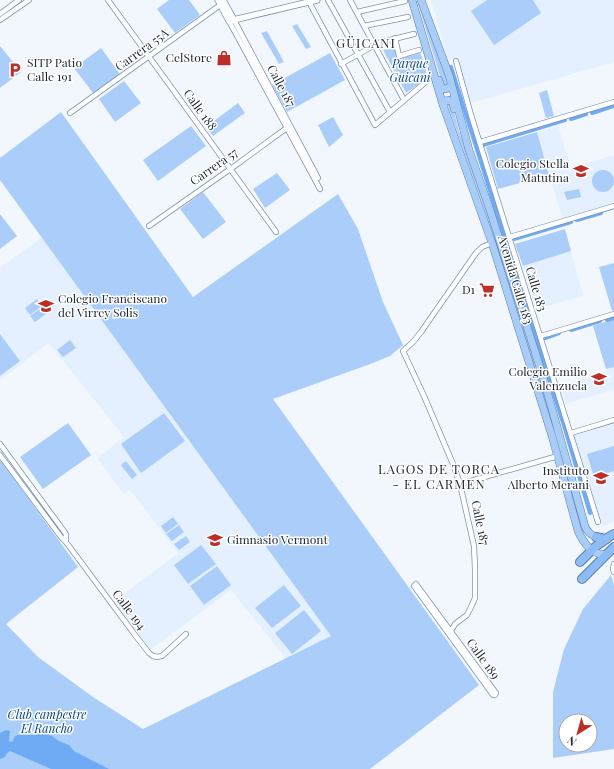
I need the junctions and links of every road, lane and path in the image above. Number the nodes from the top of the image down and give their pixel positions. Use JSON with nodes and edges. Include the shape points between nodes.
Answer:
{"nodes":[{"id":1,"x":29,"y":0,"type":"edge"},
{"id":2,"x":108,"y":0,"type":"edge"},
{"id":3,"x":317,"y":0,"type":"edge"},
{"id":4,"x":328,"y":0,"type":"edge"},
{"id":5,"x":350,"y":0,"type":"edge"},
{"id":6,"x":412,"y":0,"type":"edge"},
{"id":7,"x":421,"y":0,"type":"edge"},
{"id":8,"x":308,"y":1,"type":"edge"},
{"id":9,"x":405,"y":1,"type":"edge"},
{"id":10,"x":20,"y":2,"type":"edge"},
{"id":11,"x":222,"y":2,"type":"edge"},
{"id":12,"x":357,"y":12,"type":"junction"},
{"id":13,"x":0,"y":14,"type":"edge"},
{"id":14,"x":408,"y":17,"type":"dead end"},
{"id":15,"x":0,"y":20,"type":"edge"},
{"id":16,"x":231,"y":20,"type":"junction"},
{"id":17,"x":364,"y":26,"type":"junction"},
{"id":18,"x":414,"y":34,"type":"dead end"},
{"id":19,"x":395,"y":38,"type":"junction"},
{"id":20,"x":374,"y":45,"type":"junction"},
{"id":21,"x":423,"y":49,"type":"junction"},
{"id":22,"x":358,"y":55,"type":"junction"},
{"id":23,"x":149,"y":57,"type":"junction"},
{"id":24,"x":456,"y":62,"type":"dead end"},
{"id":25,"x":341,"y":64,"type":"junction"},
{"id":26,"x":428,"y":80,"type":"dead end"},
{"id":27,"x":451,"y":84,"type":"junction"},
{"id":28,"x":404,"y":100,"type":"junction"},
{"id":29,"x":614,"y":102,"type":"edge"},
{"id":30,"x":442,"y":105,"type":"junction"},
{"id":31,"x":390,"y":112,"type":"junction"},
{"id":32,"x":70,"y":113,"type":"dead end"},
{"id":33,"x":288,"y":126,"type":"junction"},
{"id":34,"x":467,"y":142,"type":"junction"},
{"id":35,"x":480,"y":142,"type":"junction"},
{"id":36,"x":230,"y":168,"type":"junction"},
{"id":37,"x":320,"y":189,"type":"dead end"},
{"id":38,"x":614,"y":206,"type":"edge"},
{"id":39,"x":149,"y":226,"type":"dead end"},
{"id":40,"x":276,"y":232,"type":"dead end"},
{"id":41,"x":510,"y":237,"type":"junction"},
{"id":42,"x":492,"y":242,"type":"junction"},
{"id":43,"x":614,"y":314,"type":"edge"},
{"id":44,"x":541,"y":336,"type":"junction"},
{"id":45,"x":614,"y":420,"type":"edge"},
{"id":46,"x":571,"y":433,"type":"junction"},
{"id":47,"x":0,"y":444,"type":"edge"},
{"id":48,"x":0,"y":455,"type":"edge"},
{"id":49,"x":558,"y":456,"type":"junction"},
{"id":50,"x":460,"y":484,"type":"junction"},
{"id":51,"x":598,"y":522,"type":"dead end"},
{"id":52,"x":578,"y":531,"type":"junction"},
{"id":53,"x":614,"y":531,"type":"edge"},
{"id":54,"x":604,"y":537,"type":"edge"},
{"id":55,"x":66,"y":542,"type":"junction"},
{"id":56,"x":592,"y":550,"type":"junction"},
{"id":57,"x":612,"y":550,"type":"edge"},
{"id":58,"x":580,"y":562,"type":"joint"},
{"id":59,"x":614,"y":564,"type":"edge"},
{"id":60,"x":614,"y":572,"type":"edge"},
{"id":61,"x":582,"y":580,"type":"dead end"},
{"id":62,"x":451,"y":631,"type":"junction"},
{"id":63,"x":186,"y":634,"type":"dead end"}],
"edges":[{"from":1,"to":10,"type":"street"},
{"from":2,"to":23,"type":"street","name":"Calle 188"},
{"from":3,"to":8,"type":"street"},
{"from":4,"to":22,"type":"street"},
{"from":5,"to":12,"type":"street"},
{"from":6,"to":21,"type":"main road","name":"Avenida Calle 183"},
{"from":7,"to":27,"type":"main road","name":"Avenida Calle 183"},
{"from":8,"to":16,"type":"street"},
{"from":8,"to":25,"type":"street"},
{"from":9,"to":12,"type":"street"},
{"from":10,"to":13,"type":"street"},
{"from":10,"to":15,"type":"street"},
{"from":11,"to":16,"type":"street","name":"Calle 187"},
{"from":11,"to":23,"type":"street","name":"Carrera 55A"},
{"from":12,"to":17,"type":"street"},
{"from":14,"to":17,"type":"street"},
{"from":16,"to":33,"type":"street","name":"Calle 187"},
{"from":17,"to":20,"type":"street"},
{"from":18,"to":19,"type":"street"},
{"from":19,"to":20,"type":"street"},
{"from":19,"to":21,"type":"street","via":[[399,56]]},
{"from":20,"to":22,"type":"street"},
{"from":20,"to":28,"type":"street"},
{"from":21,"to":27,"type":"main road","via":[[434,66],[441,87],[447,89]]},
{"from":21,"to":30,"type":"main road","name":"Avenida Calle 183"},
{"from":22,"to":25,"type":"street"},
{"from":22,"to":31,"type":"street"},
{"from":23,"to":32,"type":"street","name":"Carrera 55A"},
{"from":23,"to":36,"type":"street","name":"Calle 188"},
{"from":24,"to":35,"type":"street","name":"Calle 183"},
{"from":25,"to":31,"type":"street","via":[[375,125]]},
{"from":26,"to":28,"type":"street"},
{"from":27,"to":34,"type":"main road","name":"Avenida Calle 183"},
{"from":28,"to":31,"type":"street"},
{"from":29,"to":35,"type":"street"},
{"from":30,"to":34,"type":"main road","via":[[446,100],[453,102]]},
{"from":30,"to":42,"type":"main road","name":"Avenida Calle 183"},
{"from":33,"to":36,"type":"street","name":"Carrera 57"},
{"from":33,"to":37,"type":"street","name":"Calle 187"},
{"from":34,"to":54,"type":"main road","name":"Avenida Calle 183","via":[[543,377],[585,526],[590,534]]},
{"from":35,"to":41,"type":"street","name":"Calle 183"},
{"from":36,"to":39,"type":"street","name":"Carrera 57"},
{"from":36,"to":40,"type":"street","name":"Calle 188"},
{"from":38,"to":41,"type":"street"},
{"from":41,"to":44,"type":"street","name":"Calle 183"},
{"from":42,"to":49,"type":"main road","name":"Avenida Calle 183"},
{"from":42,"to":50,"type":"street","name":"Calle 187","via":[[476,253],[421,332],[403,351]]},
{"from":43,"to":44,"type":"street"},
{"from":44,"to":46,"type":"street","name":"Calle 183"},
{"from":45,"to":46,"type":"street"},
{"from":46,"to":51,"type":"street","name":"Calle 183"},
{"from":47,"to":55,"type":"street","name":"Calle 194","via":[[66,534]]},
{"from":48,"to":55,"type":"street","name":"Calle 194"},
{"from":49,"to":50,"type":"street"},
{"from":49,"to":52,"type":"main road","name":"Avenida Calle 183"},
{"from":50,"to":62,"type":"street","name":"Calle 187","via":[[474,546],[476,591],[469,611]]},
{"from":52,"to":56,"type":"main road","name":"Avenida Calle 183"},
{"from":52,"to":58,"type":"main road","via":[[584,549]]},
{"from":53,"to":54,"type":"highway"},
{"from":54,"to":56,"type":"highway"},
{"from":55,"to":63,"type":"street","name":"Calle 194","via":[[153,656],[162,656]]},
{"from":56,"to":57,"type":"main road","via":[[598,554]]},
{"from":56,"to":58,"type":"highway"},
{"from":57,"to":61,"type":"highway"},
{"from":59,"to":60,"type":"street"},
{"from":62,"to":62,"type":"street","name":"Calle 189","via":[[416,584],[414,586],[495,695]]}]}
